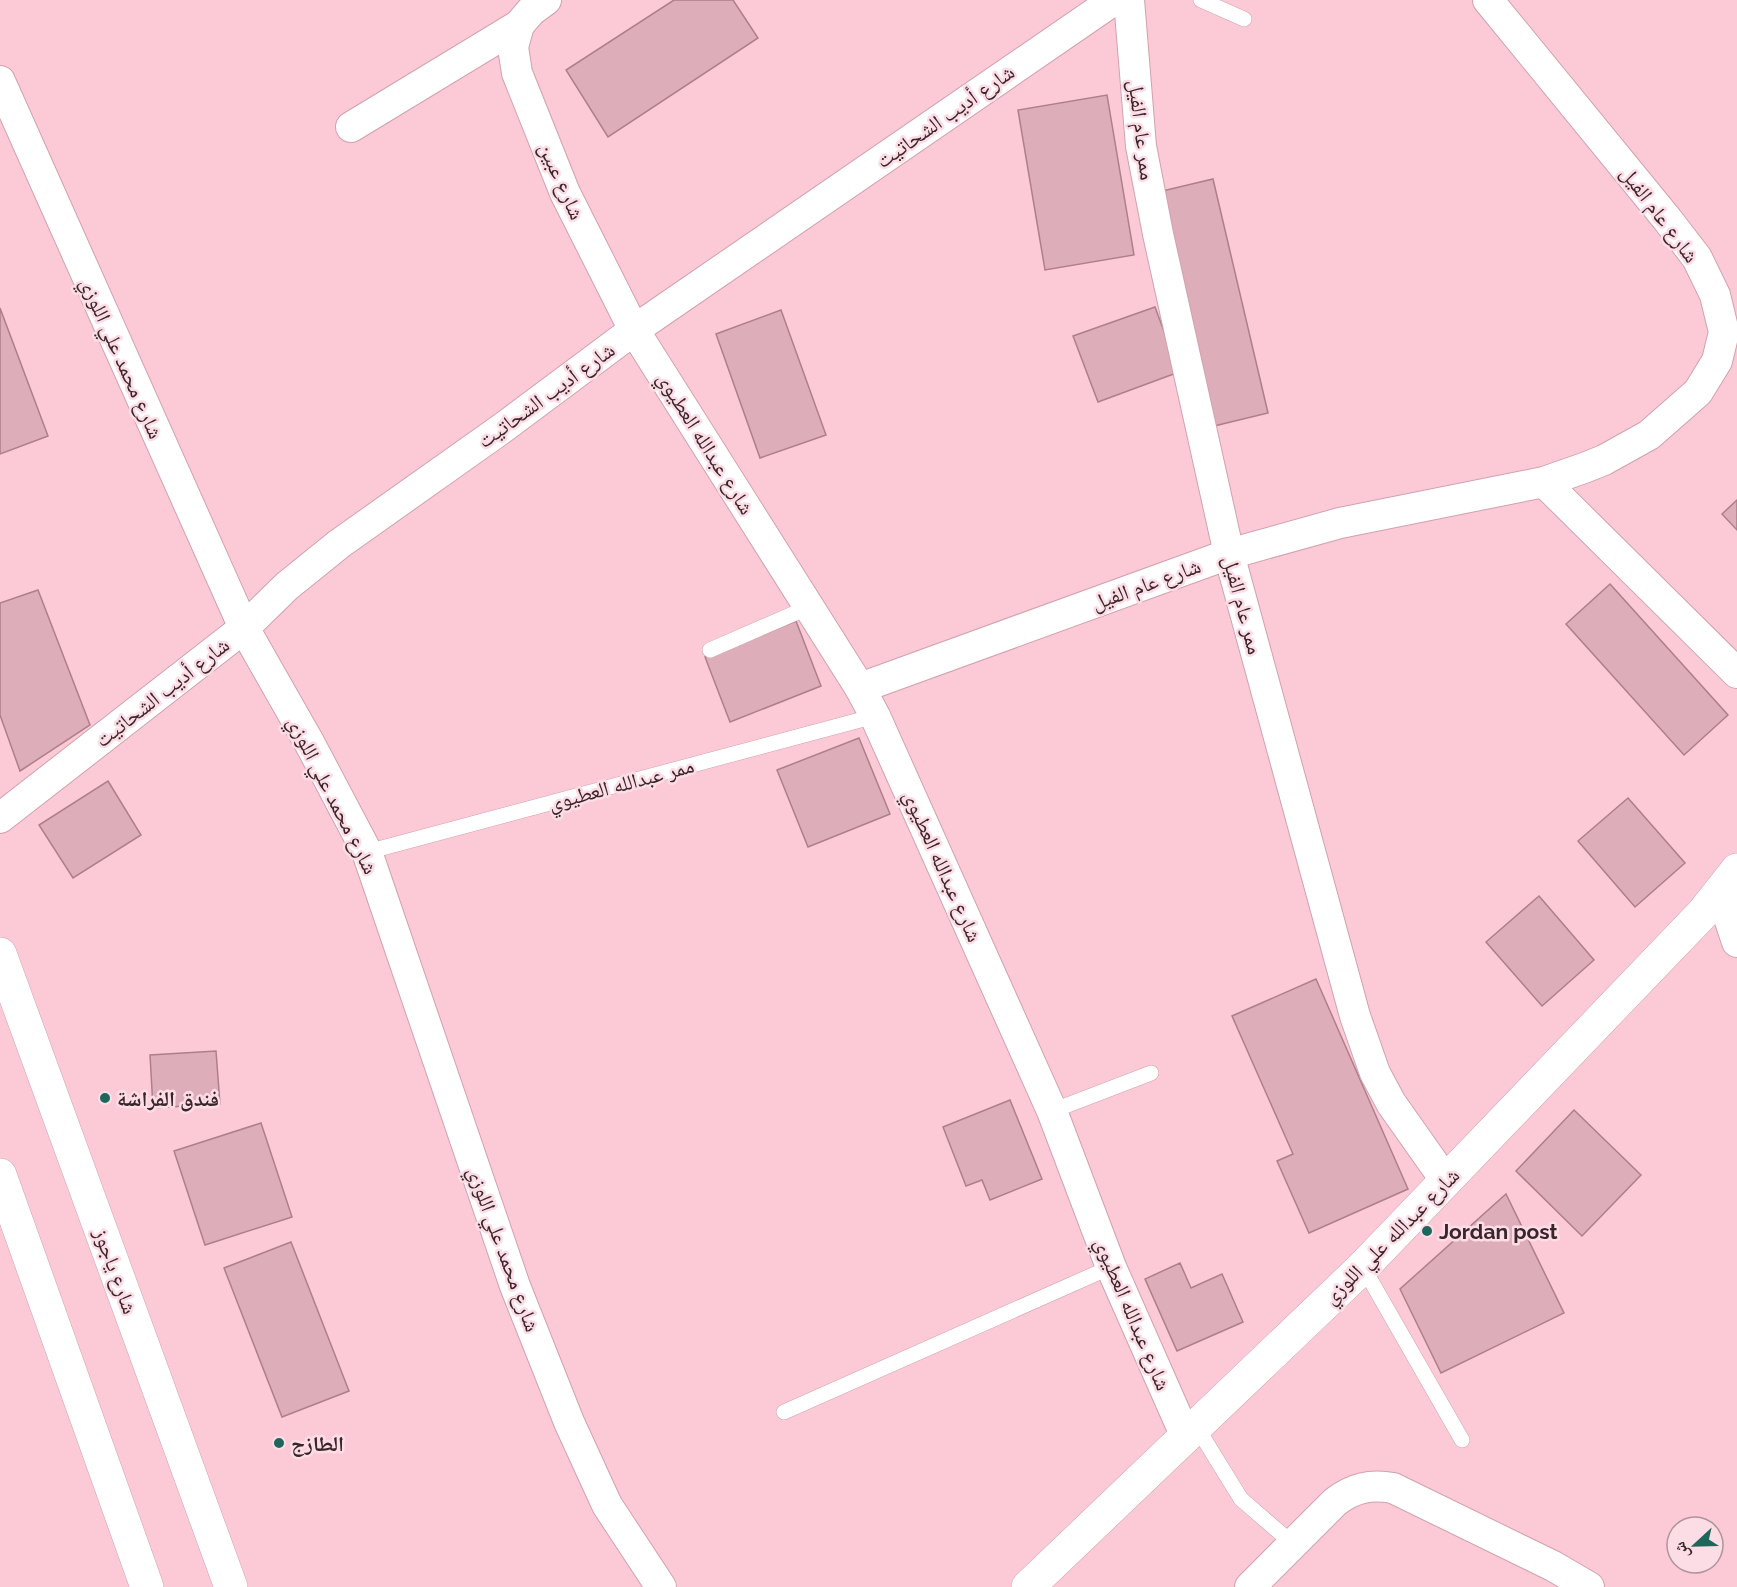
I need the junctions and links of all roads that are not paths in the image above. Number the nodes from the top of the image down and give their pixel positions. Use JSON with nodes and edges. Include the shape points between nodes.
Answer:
{"nodes":[{"id":1,"x":546,"y":0,"type":"edge"},
{"id":2,"x":1114,"y":0,"type":"edge"},
{"id":3,"x":1129,"y":0,"type":"edge"},
{"id":4,"x":1201,"y":0,"type":"edge"},
{"id":5,"x":1488,"y":0,"type":"edge"},
{"id":6,"x":1244,"y":19,"type":"dead end"},
{"id":7,"x":519,"y":25,"type":"junction"},
{"id":8,"x":0,"y":81,"type":"edge"},
{"id":9,"x":351,"y":127,"type":"dead end"},
{"id":10,"x":634,"y":330,"type":"junction"},
{"id":11,"x":1544,"y":482,"type":"junction"},
{"id":12,"x":1229,"y":554,"type":"junction"},
{"id":13,"x":809,"y":607,"type":"junction"},
{"id":14,"x":244,"y":628,"type":"junction"},
{"id":15,"x":710,"y":650,"type":"dead end"},
{"id":16,"x":1737,"y":673,"type":"edge"},
{"id":17,"x":861,"y":688,"type":"junction"},
{"id":18,"x":875,"y":716,"type":"junction"},
{"id":19,"x":0,"y":818,"type":"edge"},
{"id":20,"x":367,"y":852,"type":"junction"},
{"id":21,"x":1729,"y":881,"type":"edge"},
{"id":22,"x":1737,"y":942,"type":"edge"},
{"id":23,"x":0,"y":954,"type":"edge"},
{"id":24,"x":1151,"y":1074,"type":"dead end"},
{"id":25,"x":1052,"y":1111,"type":"junction"},
{"id":26,"x":0,"y":1175,"type":"edge"},
{"id":27,"x":1446,"y":1181,"type":"junction"},
{"id":28,"x":1111,"y":1267,"type":"junction"},
{"id":29,"x":1362,"y":1267,"type":"junction"},
{"id":30,"x":784,"y":1412,"type":"dead end"},
{"id":31,"x":1191,"y":1431,"type":"junction"},
{"id":32,"x":1462,"y":1440,"type":"dead end"},
{"id":33,"x":1293,"y":1544,"type":"junction"},
{"id":34,"x":147,"y":1587,"type":"edge"},
{"id":35,"x":231,"y":1587,"type":"edge"},
{"id":36,"x":661,"y":1587,"type":"edge"},
{"id":37,"x":1028,"y":1587,"type":"edge"},
{"id":38,"x":1250,"y":1587,"type":"edge"},
{"id":39,"x":1589,"y":1587,"type":"edge"}],
"edges":[{"from":1,"to":7,"type":"street"},
{"from":2,"to":10,"type":"street","name":"شارع أديب الشحاتيت"},
{"from":3,"to":12,"type":"street","name":"ممر عام الفيل","via":[[1141,146]]},
{"from":4,"to":6,"type":"lane"},
{"from":5,"to":11,"type":"street","name":"شارع عام الفيل","via":[[1696,258],[1715,295],[1724,332],[1717,361],[1698,392],[1649,435],[1604,460]]},
{"from":7,"to":9,"type":"street"},
{"from":7,"to":10,"type":"street","name":"شارع عبين","via":[[513,47],[517,73],[565,193]]},
{"from":8,"to":14,"type":"street","name":"شارع محمد علي اللوزي"},
{"from":10,"to":13,"type":"street","name":"شارع عبدالله العطيوي"},
{"from":10,"to":14,"type":"street","name":"شارع أديب الشحاتيت","via":[[339,544]]},
{"from":11,"to":12,"type":"street","name":"شارع عام الفيل","via":[[1340,523]]},
{"from":11,"to":16,"type":"street"},
{"from":12,"to":17,"type":"street","name":"شارع عام الفيل"},
{"from":12,"to":27,"type":"street","name":"ممر عام الفيل","via":[[1354,1016],[1391,1103]]},
{"from":13,"to":15,"type":"lane"},
{"from":13,"to":17,"type":"street","name":"شارع عبدالله العطيوي"},
{"from":14,"to":19,"type":"street","name":"شارع أديب الشحاتيت"},
{"from":14,"to":20,"type":"street","name":"شارع محمد علي اللوزي"},
{"from":17,"to":18,"type":"street","name":"شارع عبدالله العطيوي"},
{"from":18,"to":20,"type":"lane","name":"ممر عبدالله العطيوي"},
{"from":18,"to":25,"type":"street","name":"شارع عبدالله العطيوي"},
{"from":20,"to":36,"type":"street","name":"شارع محمد علي اللوزي","via":[[515,1286],[569,1422],[607,1505]]},
{"from":21,"to":22,"type":"street"},
{"from":21,"to":27,"type":"main road","name":"شارع عبدالله علي اللوزي"},
{"from":23,"to":35,"type":"main road","name":"شارع ياجوز"},
{"from":24,"to":25,"type":"lane"},
{"from":25,"to":28,"type":"street","name":"شارع عبدالله العطيوي"},
{"from":26,"to":34,"type":"main road"},
{"from":27,"to":29,"type":"main road","name":"شارع عبدالله علي اللوزي"},
{"from":28,"to":30,"type":"lane"},
{"from":28,"to":31,"type":"street","name":"شارع عبدالله العطيوي"},
{"from":29,"to":31,"type":"main road","name":"شارع عبدالله علي اللوزي"},
{"from":29,"to":32,"type":"lane"},
{"from":31,"to":33,"type":"lane","via":[[1241,1499]]},
{"from":31,"to":37,"type":"main road","name":"شارع عبدالله علي اللوزي"},
{"from":33,"to":38,"type":"street"},
{"from":33,"to":39,"type":"street","via":[[1346,1494],[1377,1485],[1393,1488]]}]}
